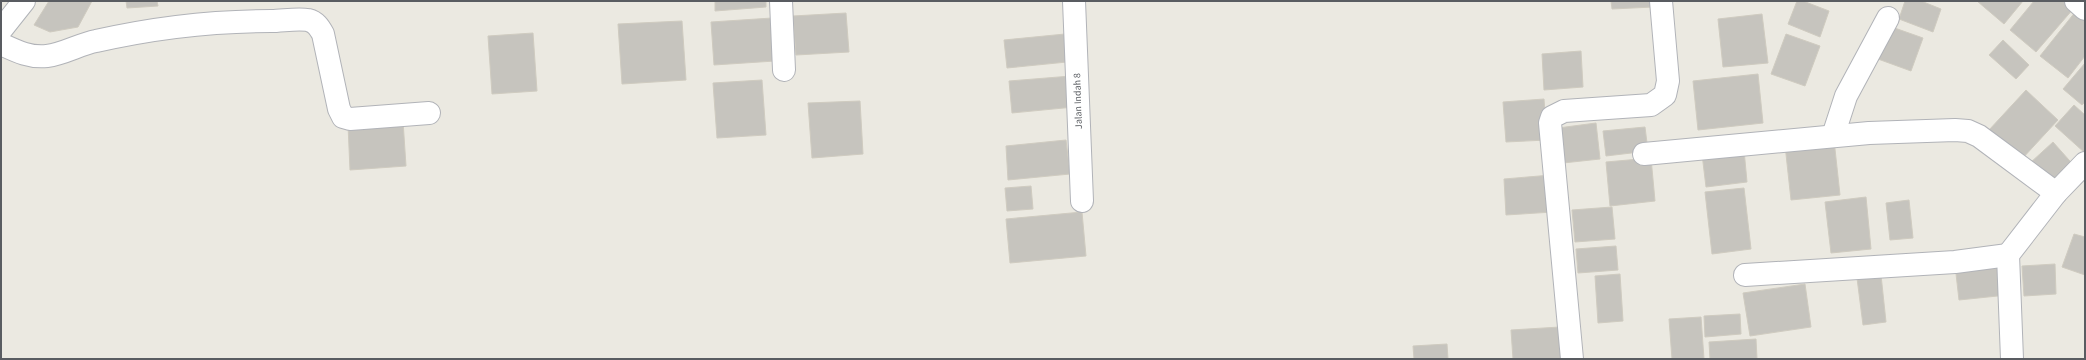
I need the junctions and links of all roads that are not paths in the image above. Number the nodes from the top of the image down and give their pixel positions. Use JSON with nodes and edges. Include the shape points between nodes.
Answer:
{"nodes":[{"id":1,"x":24,"y":1,"type":"edge"},
{"id":2,"x":781,"y":1,"type":"edge"},
{"id":3,"x":1074,"y":1,"type":"edge"},
{"id":4,"x":1661,"y":1,"type":"edge"},
{"id":5,"x":2076,"y":1,"type":"edge"},
{"id":6,"x":2085,"y":9,"type":"edge"},
{"id":7,"x":1888,"y":18,"type":"dead end"},
{"id":8,"x":1,"y":30,"type":"edge"},
{"id":9,"x":1,"y":44,"type":"edge"},
{"id":10,"x":784,"y":70,"type":"dead end"},
{"id":11,"x":429,"y":113,"type":"dead end"},
{"id":12,"x":1834,"y":136,"type":"junction"},
{"id":13,"x":1644,"y":154,"type":"dead end"},
{"id":14,"x":2085,"y":163,"type":"edge"},
{"id":15,"x":2056,"y":193,"type":"junction"},
{"id":16,"x":1082,"y":201,"type":"dead end"},
{"id":17,"x":2008,"y":255,"type":"junction"},
{"id":18,"x":1745,"y":275,"type":"dead end"},
{"id":19,"x":1572,"y":359,"type":"edge"},
{"id":20,"x":2012,"y":359,"type":"edge"}],
"edges":[{"from":1,"to":8,"type":"street"},
{"from":2,"to":10,"type":"street"},
{"from":3,"to":16,"type":"street","name":"Jalan Indah 8"},
{"from":4,"to":19,"type":"street","via":[[1668,82],[1665,95],[1651,105],[1564,111],[1552,117],[1550,123]]},
{"from":5,"to":6,"type":"street"},
{"from":7,"to":12,"type":"street","via":[[1846,96]]},
{"from":9,"to":11,"type":"street","via":[[19,53],[48,56],[95,41],[142,33],[208,24],[307,20],[318,26],[323,34],[339,110],[343,117],[350,119]]},
{"from":12,"to":13,"type":"street"},
{"from":12,"to":15,"type":"street","via":[[1931,130],[1968,131],[1979,136]]},
{"from":14,"to":15,"type":"street"},
{"from":15,"to":17,"type":"street"},
{"from":17,"to":18,"type":"street","via":[[1955,262]]},
{"from":17,"to":20,"type":"street"}]}
